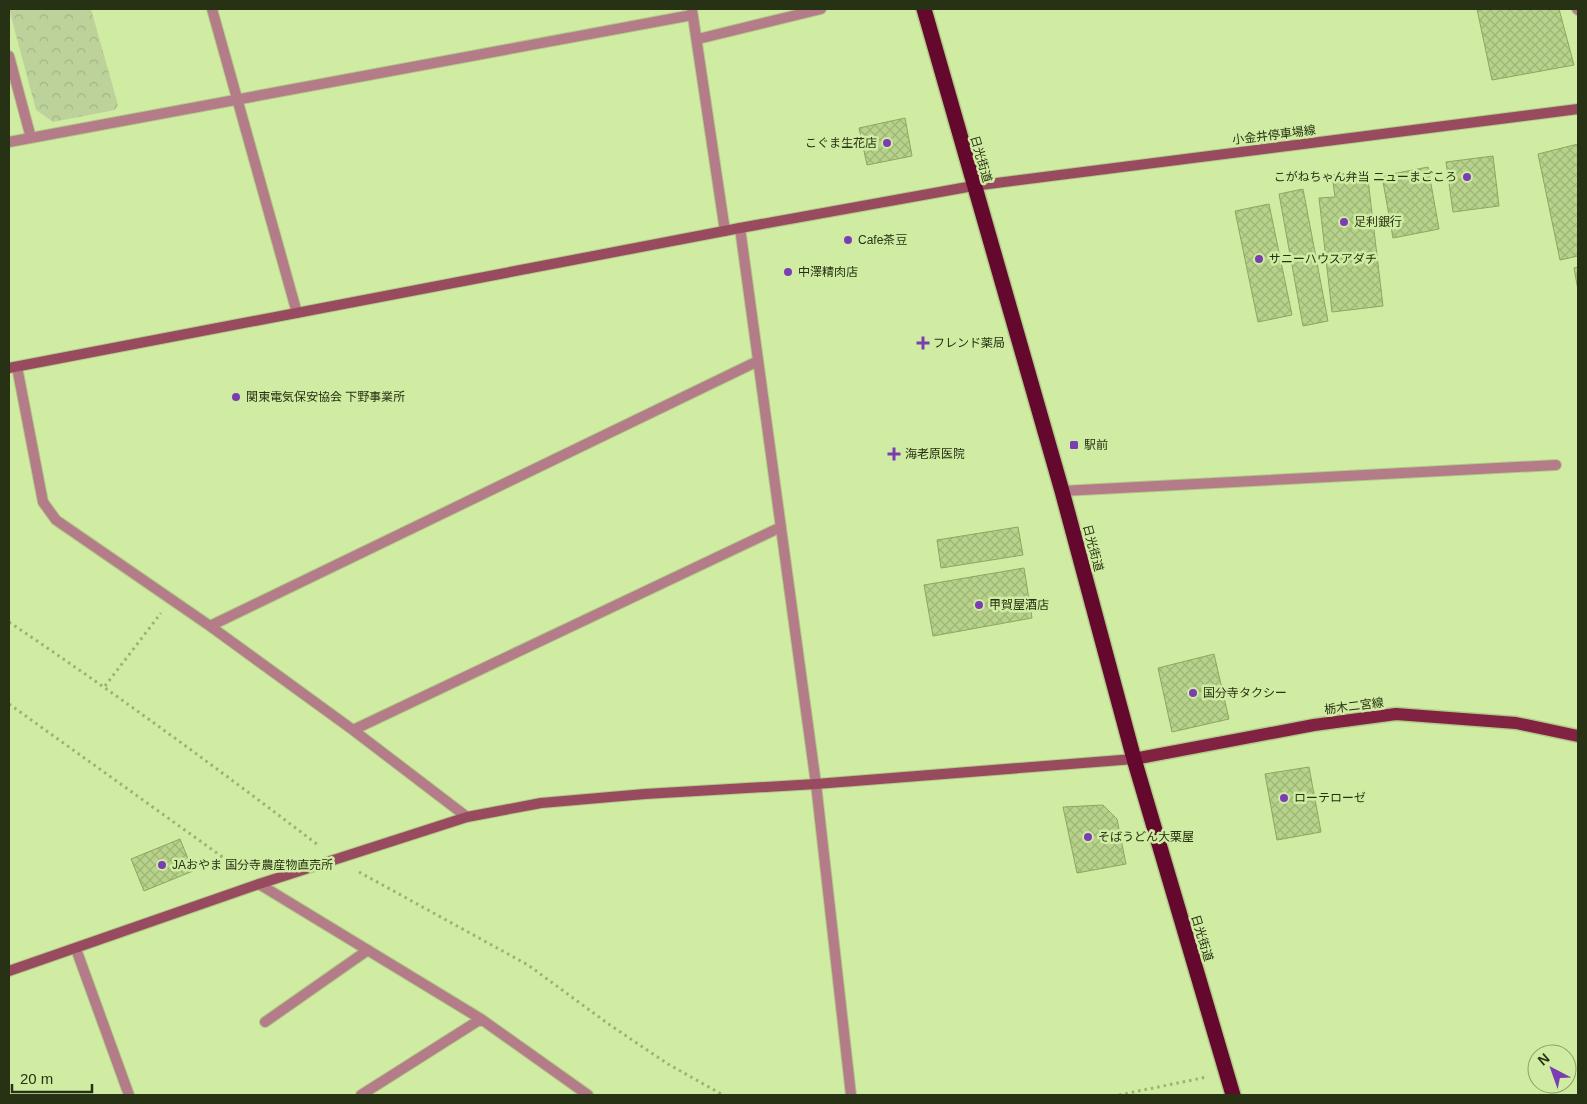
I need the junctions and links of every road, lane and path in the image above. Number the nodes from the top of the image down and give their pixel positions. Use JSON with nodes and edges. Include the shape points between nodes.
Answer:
{"nodes":[{"id":1,"x":212,"y":9,"type":"edge"},
{"id":2,"x":821,"y":9,"type":"edge"},
{"id":3,"x":924,"y":9,"type":"edge"},
{"id":4,"x":692,"y":12,"type":"edge"},
{"id":5,"x":698,"y":39,"type":"junction"},
{"id":6,"x":9,"y":56,"type":"edge"},
{"id":7,"x":237,"y":98,"type":"junction"},
{"id":8,"x":1578,"y":109,"type":"edge"},
{"id":9,"x":31,"y":138,"type":"junction"},
{"id":10,"x":9,"y":142,"type":"edge"},
{"id":11,"x":973,"y":186,"type":"junction"},
{"id":12,"x":740,"y":228,"type":"junction"},
{"id":13,"x":725,"y":231,"type":"junction"},
{"id":14,"x":297,"y":313,"type":"junction"},
{"id":15,"x":758,"y":361,"type":"junction"},
{"id":16,"x":13,"y":367,"type":"edge"},
{"id":17,"x":1556,"y":464,"type":"dead end"},
{"id":18,"x":1062,"y":491,"type":"junction"},
{"id":19,"x":781,"y":527,"type":"junction"},
{"id":20,"x":170,"y":600,"type":"junction"},
{"id":21,"x":210,"y":626,"type":"junction"},
{"id":22,"x":105,"y":686,"type":"dead end"},
{"id":23,"x":9,"y":704,"type":"edge"},
{"id":24,"x":354,"y":730,"type":"junction"},
{"id":25,"x":1578,"y":736,"type":"edge"},
{"id":26,"x":1134,"y":759,"type":"junction"},
{"id":27,"x":816,"y":784,"type":"junction"},
{"id":28,"x":467,"y":817,"type":"junction"},
{"id":29,"x":259,"y":884,"type":"junction"},
{"id":30,"x":76,"y":949,"type":"junction"},
{"id":31,"x":368,"y":950,"type":"junction"},
{"id":32,"x":9,"y":970,"type":"edge"},
{"id":33,"x":481,"y":1019,"type":"junction"},
{"id":34,"x":265,"y":1022,"type":"dead end"},
{"id":35,"x":1227,"y":1073,"type":"junction"},
{"id":36,"x":129,"y":1095,"type":"edge"},
{"id":37,"x":361,"y":1095,"type":"edge"},
{"id":38,"x":588,"y":1095,"type":"edge"},
{"id":39,"x":851,"y":1095,"type":"edge"},
{"id":40,"x":1119,"y":1095,"type":"edge"},
{"id":41,"x":1233,"y":1095,"type":"edge"}],
"edges":[{"from":1,"to":7,"type":"street"},
{"from":2,"to":5,"type":"street"},
{"from":3,"to":11,"type":"highway","name":"日光街道"},
{"from":4,"to":5,"type":"street"},
{"from":4,"to":7,"type":"street"},
{"from":5,"to":13,"type":"street"},
{"from":6,"to":9,"type":"street"},
{"from":7,"to":9,"type":"street"},
{"from":7,"to":14,"type":"street"},
{"from":8,"to":11,"type":"street","name":"小金井停車場線"},
{"from":9,"to":10,"type":"street"},
{"from":11,"to":12,"type":"street","name":"小金井停車場線"},
{"from":11,"to":18,"type":"highway","name":"日光街道"},
{"from":12,"to":13,"type":"street","name":"小金井停車場線"},
{"from":12,"to":15,"type":"street"},
{"from":13,"to":14,"type":"street","name":"小金井停車場線"},
{"from":14,"to":16,"type":"street","name":"小金井停車場線"},
{"from":15,"to":19,"type":"street"},
{"from":15,"to":21,"type":"street"},
{"from":16,"to":20,"type":"street","via":[[42,502],[56,520]]},
{"from":17,"to":18,"type":"street"},
{"from":18,"to":26,"type":"highway","name":"日光街道"},
{"from":19,"to":24,"type":"street"},
{"from":19,"to":27,"type":"street"},
{"from":20,"to":21,"type":"street"},
{"from":20,"to":22,"type":"path"},
{"from":21,"to":24,"type":"street"},
{"from":23,"to":29,"type":"path"},
{"from":24,"to":28,"type":"street"},
{"from":25,"to":26,"type":"main road","name":"栃木二宮線","via":[[1516,723],[1396,714],[1314,725]]},
{"from":26,"to":27,"type":"street"},
{"from":26,"to":35,"type":"highway","name":"日光街道"},
{"from":27,"to":28,"type":"street","via":[[540,803]]},
{"from":27,"to":39,"type":"street"},
{"from":28,"to":29,"type":"street"},
{"from":29,"to":30,"type":"street"},
{"from":29,"to":31,"type":"street"},
{"from":30,"to":32,"type":"street"},
{"from":30,"to":36,"type":"street"},
{"from":31,"to":33,"type":"street"},
{"from":31,"to":34,"type":"street"},
{"from":33,"to":37,"type":"street"},
{"from":33,"to":38,"type":"street"},
{"from":35,"to":40,"type":"path"},
{"from":35,"to":41,"type":"highway","name":"日光街道"}]}
